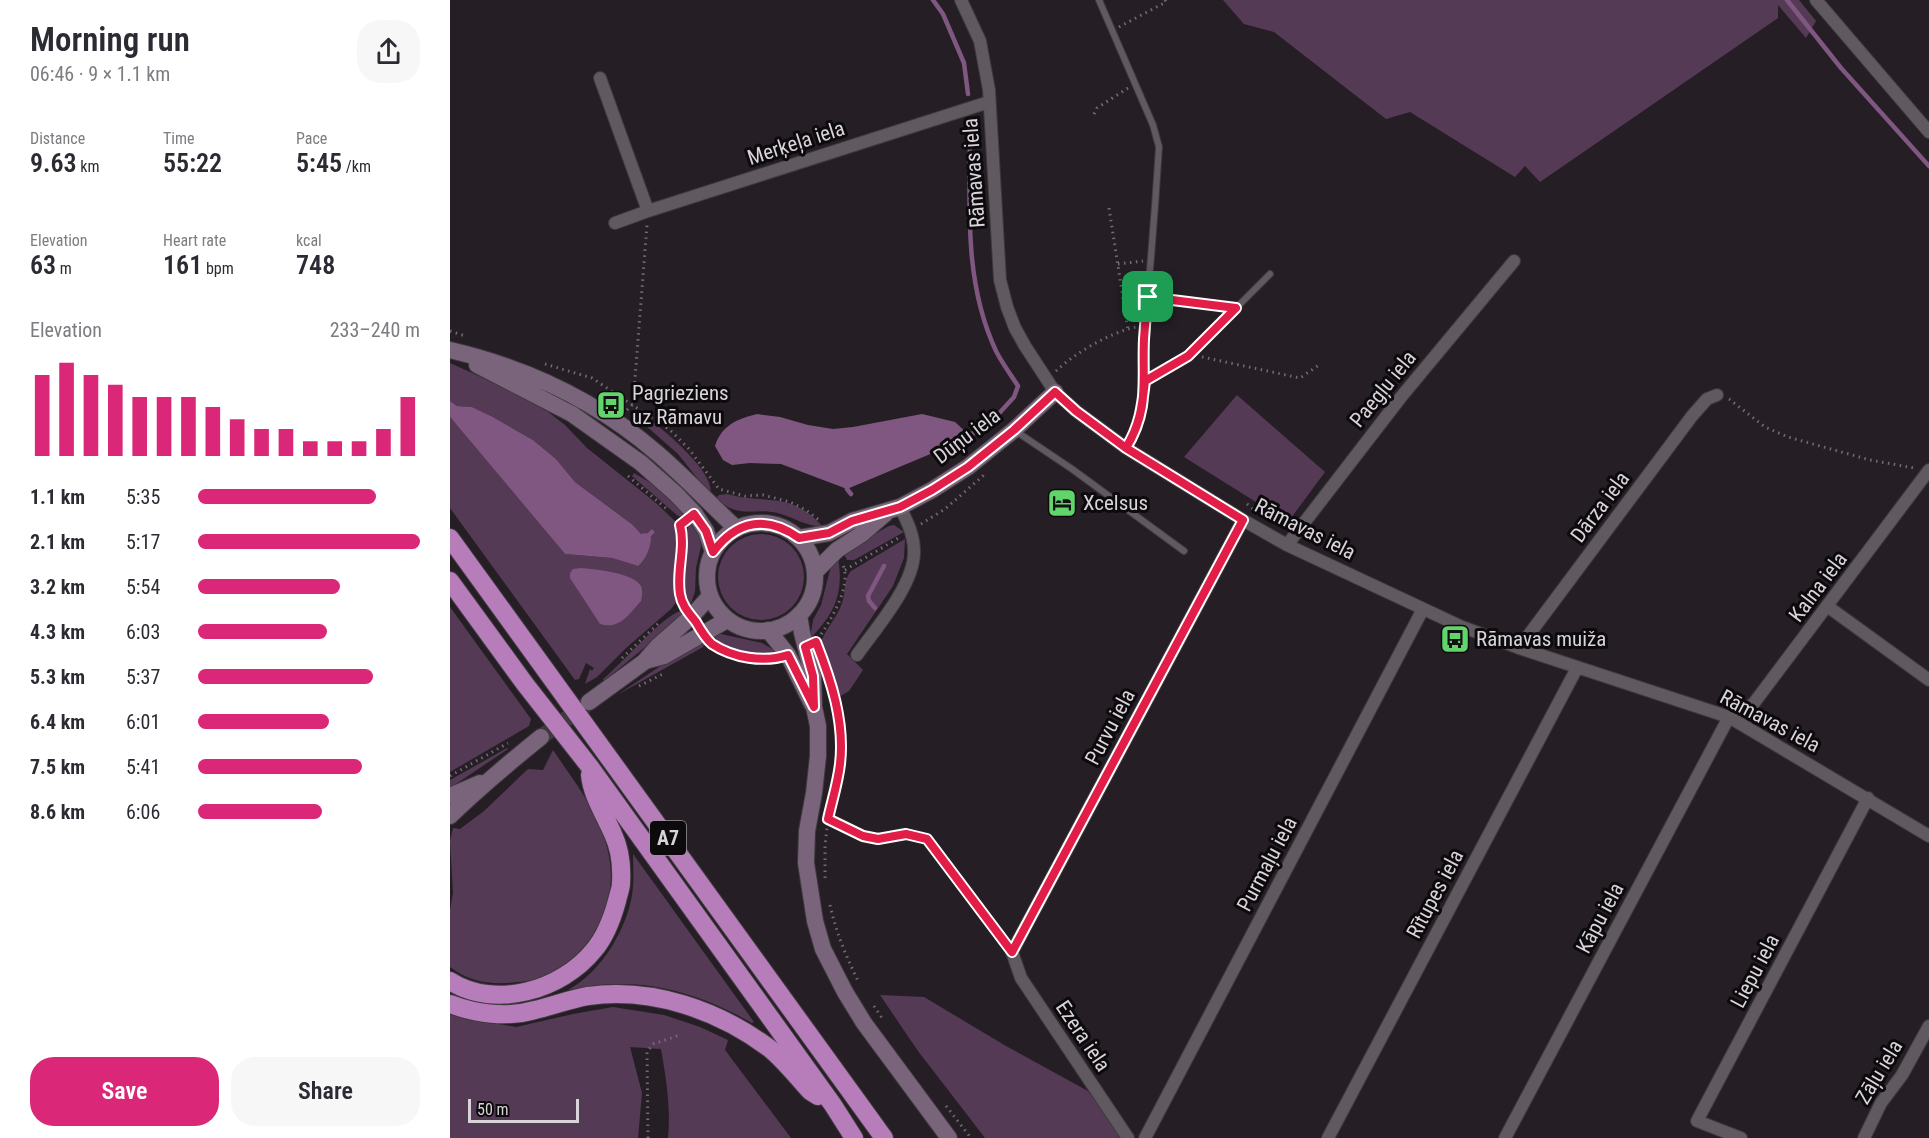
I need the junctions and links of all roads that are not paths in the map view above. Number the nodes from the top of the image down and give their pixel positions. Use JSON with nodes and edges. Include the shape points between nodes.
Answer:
{"nodes":[{"id":1,"x":961,"y":0,"type":"edge"},
{"id":2,"x":1099,"y":0,"type":"edge"},
{"id":3,"x":1816,"y":0,"type":"edge"},
{"id":4,"x":600,"y":78,"type":"dead end"},
{"id":5,"x":989,"y":102,"type":"junction"},
{"id":6,"x":1929,"y":132,"type":"edge"},
{"id":7,"x":648,"y":210,"type":"junction"},
{"id":8,"x":615,"y":223,"type":"dead end"},
{"id":9,"x":1514,"y":261,"type":"dead end"},
{"id":10,"x":1270,"y":274,"type":"dead end"},
{"id":11,"x":450,"y":350,"type":"edge"},
{"id":12,"x":1145,"y":381,"type":"junction"},
{"id":13,"x":1055,"y":392,"type":"junction"},
{"id":14,"x":1717,"y":395,"type":"road end"},
{"id":15,"x":1014,"y":430,"type":"junction"},
{"id":16,"x":1126,"y":448,"type":"junction"},
{"id":17,"x":1928,"y":473,"type":"edge"},
{"id":18,"x":894,"y":509,"type":"junction"},
{"id":19,"x":1243,"y":520,"type":"junction"},
{"id":20,"x":737,"y":529,"type":"junction"},
{"id":21,"x":450,"y":538,"type":"edge"},
{"id":22,"x":799,"y":538,"type":"junction"},
{"id":23,"x":1287,"y":545,"type":"junction"},
{"id":24,"x":1184,"y":551,"type":"dead end"},
{"id":25,"x":713,"y":552,"type":"junction"},
{"id":26,"x":815,"y":572,"type":"junction"},
{"id":27,"x":450,"y":581,"type":"edge"},
{"id":28,"x":709,"y":597,"type":"junction"},
{"id":29,"x":1827,"y":606,"type":"junction"},
{"id":30,"x":1423,"y":609,"type":"junction"},
{"id":31,"x":799,"y":615,"type":"junction"},
{"id":32,"x":728,"y":620,"type":"junction"},
{"id":33,"x":768,"y":630,"type":"junction"},
{"id":34,"x":1519,"y":648,"type":"junction"},
{"id":35,"x":857,"y":655,"type":"dead end"},
{"id":36,"x":644,"y":662,"type":"junction"},
{"id":37,"x":1577,"y":668,"type":"junction"},
{"id":38,"x":1929,"y":680,"type":"edge"},
{"id":39,"x":589,"y":702,"type":"tunnel mouth"},
{"id":40,"x":814,"y":707,"type":"junction"},
{"id":41,"x":1729,"y":717,"type":"junction"},
{"id":42,"x":541,"y":736,"type":"tunnel mouth"},
{"id":43,"x":590,"y":767,"type":"junction"},
{"id":44,"x":489,"y":779,"type":"junction"},
{"id":45,"x":450,"y":796,"type":"edge"},
{"id":46,"x":1868,"y":798,"type":"junction"},
{"id":47,"x":450,"y":816,"type":"edge"},
{"id":48,"x":1929,"y":836,"type":"edge"},
{"id":49,"x":1012,"y":952,"type":"joint"},
{"id":50,"x":450,"y":981,"type":"edge"},
{"id":51,"x":450,"y":1004,"type":"edge"},
{"id":52,"x":1929,"y":1026,"type":"edge"},
{"id":53,"x":833,"y":1105,"type":"junction"},
{"id":54,"x":854,"y":1138,"type":"edge"},
{"id":55,"x":884,"y":1138,"type":"edge"},
{"id":56,"x":949,"y":1138,"type":"edge"},
{"id":57,"x":1128,"y":1138,"type":"edge"},
{"id":58,"x":1145,"y":1138,"type":"edge"},
{"id":59,"x":1328,"y":1138,"type":"edge"},
{"id":60,"x":1505,"y":1138,"type":"edge"},
{"id":61,"x":1741,"y":1138,"type":"edge"},
{"id":62,"x":1864,"y":1138,"type":"edge"}],
"edges":[{"from":1,"to":5,"type":"street","name":"Rāmavas iela","via":[[980,40]]},
{"from":2,"to":12,"type":"lane","via":[[1159,147],[1145,327]]},
{"from":3,"to":6,"type":"street"},
{"from":4,"to":7,"type":"street"},
{"from":5,"to":7,"type":"street","name":"Merķeļa iela"},
{"from":5,"to":13,"type":"street","name":"Rāmavas iela","via":[[1000,280],[1015,328]]},
{"from":7,"to":8,"type":"street","name":"Merķeļa iela"},
{"from":9,"to":23,"type":"street","name":"Paegļu iela","via":[[1401,397]]},
{"from":10,"to":12,"type":"lane","via":[[1188,356]]},
{"from":11,"to":20,"type":"main road","via":[[485,358],[540,379],[627,429],[713,495]]},
{"from":11,"to":25,"type":"main road","via":[[572,414],[641,463],[694,514],[706,531]]},
{"from":12,"to":16,"type":"lane","via":[[1138,425]]},
{"from":13,"to":15,"type":"main road","name":"Dūņu iela"},
{"from":13,"to":16,"type":"street","name":"Rāmavas iela"},
{"from":14,"to":34,"type":"street","name":"Dārza iela","via":[[1707,399],[1692,416]]},
{"from":15,"to":18,"type":"main road","name":"Dūņu iela","via":[[968,467]]},
{"from":15,"to":24,"type":"lane","via":[[1074,466]]},
{"from":16,"to":19,"type":"street","name":"Rāmavas iela"},
{"from":17,"to":29,"type":"street","name":"Kalna iela"},
{"from":18,"to":22,"type":"main road","name":"Dūņu iela","via":[[852,521],[829,533]]},
{"from":18,"to":26,"type":"main road","name":"Dūņu iela","via":[[837,550]]},
{"from":18,"to":35,"type":"street","via":[[914,539],[912,568],[901,592]]},
{"from":19,"to":23,"type":"street","name":"Rāmavas iela"},
{"from":19,"to":49,"type":"street","name":"Purvu iela"},
{"from":20,"to":22,"type":"main road","via":[[770,524]]},
{"from":20,"to":25,"type":"main road","via":[[723,538]]},
{"from":21,"to":55,"type":"highway","number":"A7"},
{"from":22,"to":26,"type":"main road"},
{"from":23,"to":30,"type":"street","name":"Rāmavas iela"},
{"from":25,"to":28,"type":"main road","via":[[707,567]]},
{"from":26,"to":31,"type":"main road","via":[[814,592]]},
{"from":27,"to":43,"type":"highway","number":"A7"},
{"from":28,"to":32,"type":"main road"},
{"from":28,"to":36,"type":"main road","via":[[687,610]]},
{"from":29,"to":38,"type":"street"},
{"from":29,"to":41,"type":"street","name":"Kalna iela","via":[[1755,703]]},
{"from":30,"to":34,"type":"street","name":"Rāmavas iela"},
{"from":30,"to":58,"type":"street","name":"Purmaļu iela"},
{"from":31,"to":33,"type":"main road","via":[[785,626]]},
{"from":31,"to":40,"type":"main road","via":[[813,676]]},
{"from":32,"to":33,"type":"main road","via":[[746,629]]},
{"from":32,"to":36,"type":"main road","via":[[664,656]]},
{"from":33,"to":40,"type":"main road","via":[[788,655]]},
{"from":34,"to":37,"type":"street","name":"Rāmavas iela"},
{"from":36,"to":39,"type":"main road"},
{"from":37,"to":41,"type":"street","name":"Rāmavas iela"},
{"from":37,"to":59,"type":"street","name":"Rītupes iela"},
{"from":40,"to":56,"type":"main road","via":[[818,756],[806,863],[814,921],[823,949],[864,1023]]},
{"from":41,"to":46,"type":"street","name":"Rāmavas iela"},
{"from":41,"to":60,"type":"street","name":"Kāpu iela"},
{"from":42,"to":44,"type":"main road"},
{"from":43,"to":50,"type":"highway","via":[[591,788],[620,858],[621,885],[604,936],[576,969],[547,986],[501,995],[470,990]]},
{"from":43,"to":53,"type":"highway","number":"A7"},
{"from":44,"to":45,"type":"main road"},
{"from":44,"to":47,"type":"main road"},
{"from":46,"to":48,"type":"street","name":"Rāmavas iela"},
{"from":46,"to":61,"type":"street","name":"Liepu iela","via":[[1697,1121]]},
{"from":49,"to":57,"type":"street","name":"Ezera iela","via":[[1021,978]]},
{"from":51,"to":53,"type":"highway","via":[[478,1012],[515,1014],[588,996],[664,999],[701,1010],[751,1036],[771,1050],[810,1091]]},
{"from":52,"to":62,"type":"street","name":"Zāļu iela"},
{"from":53,"to":54,"type":"highway","number":"A7"}]}
